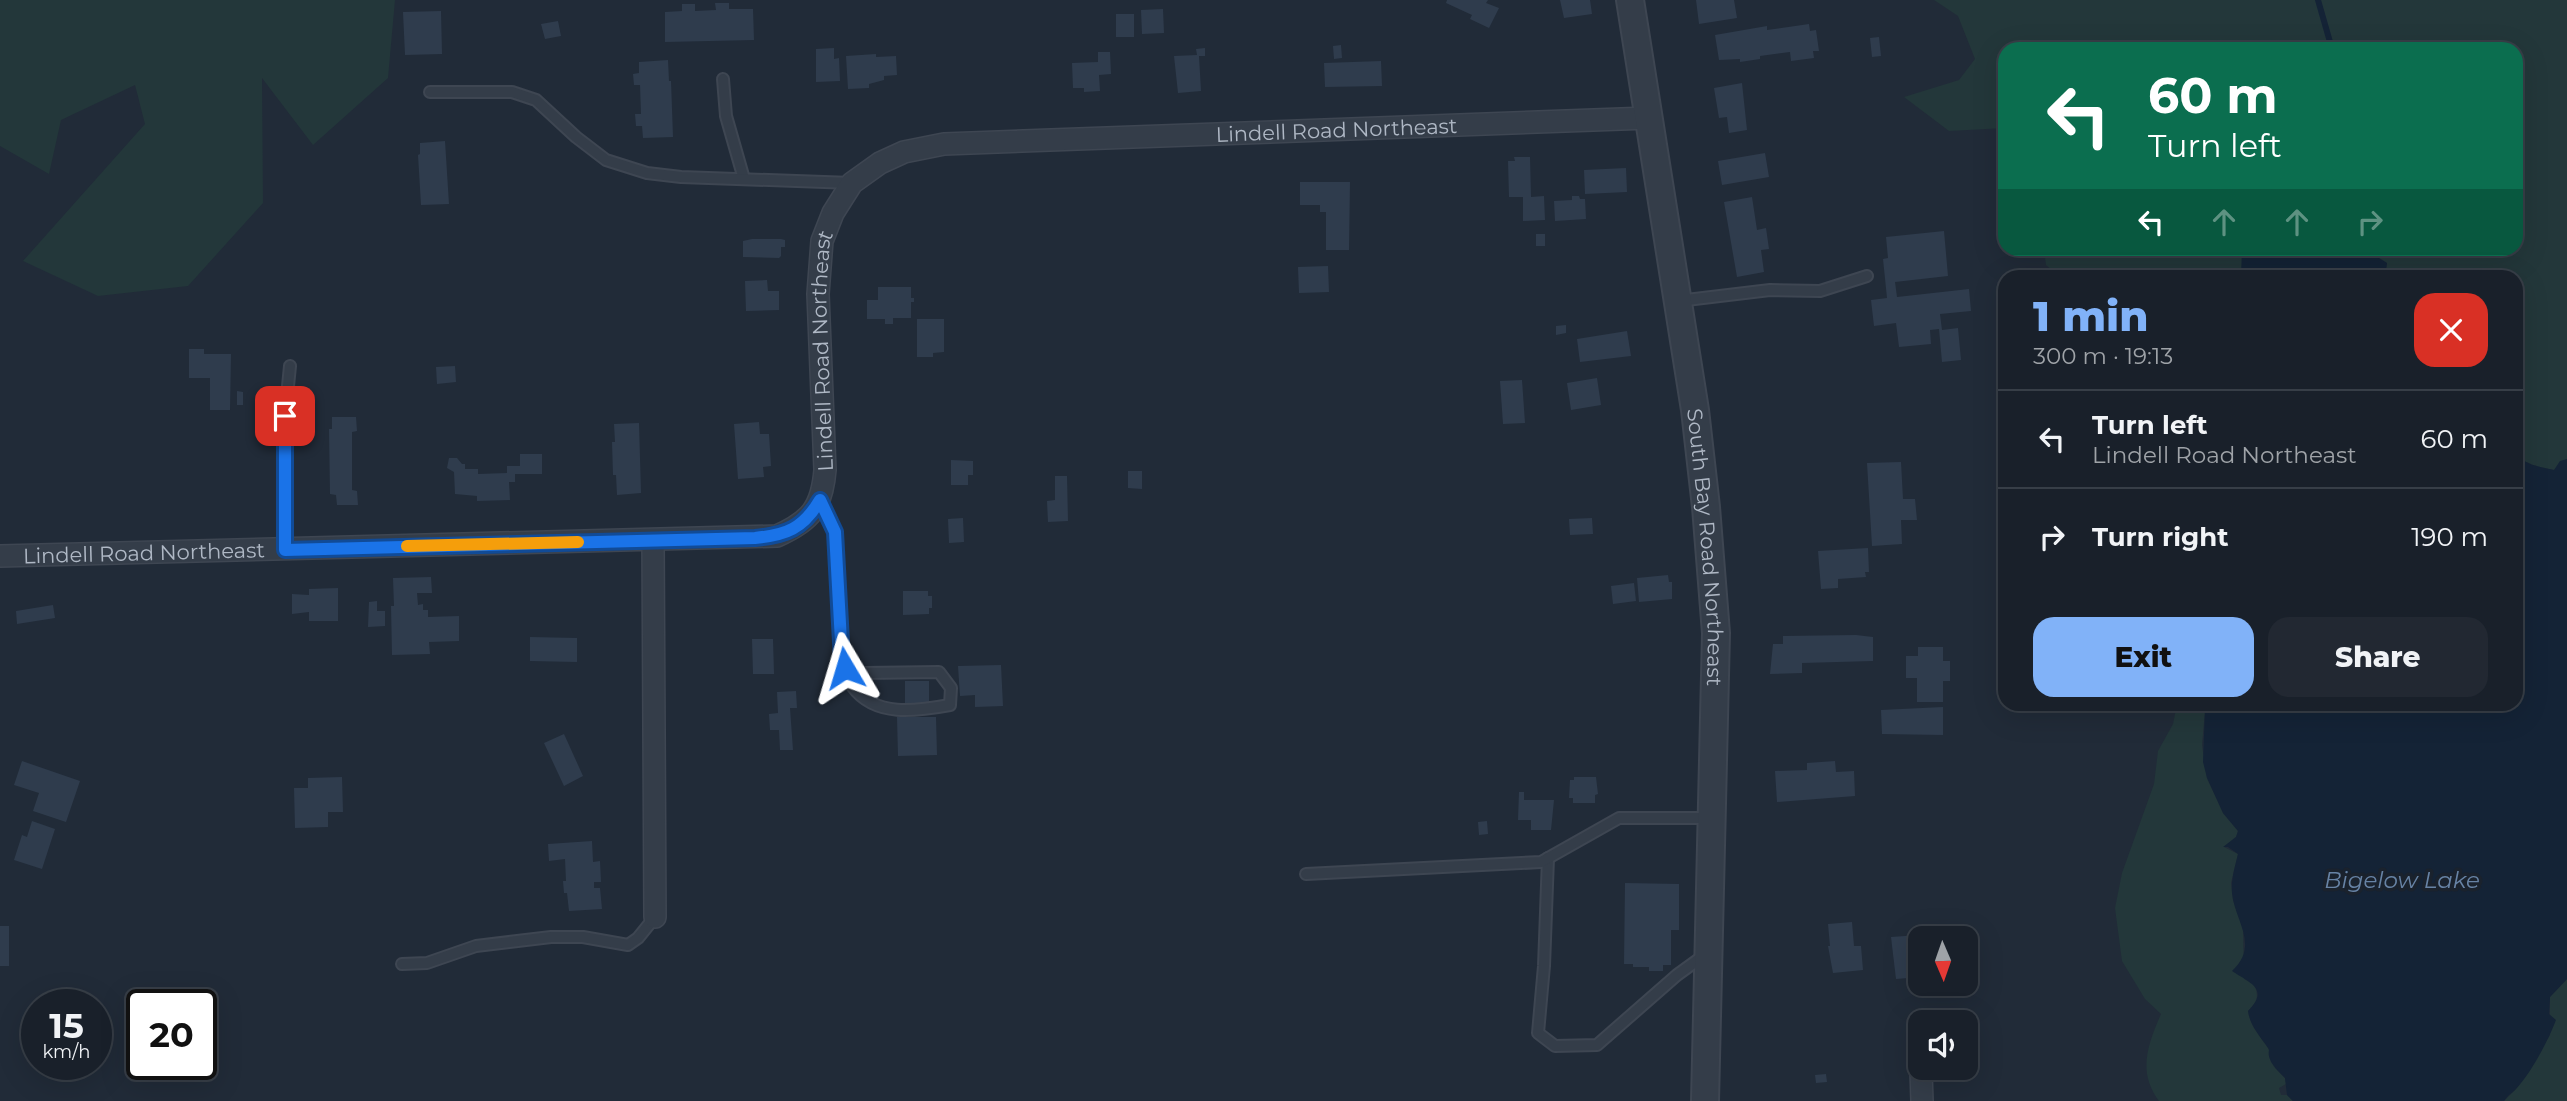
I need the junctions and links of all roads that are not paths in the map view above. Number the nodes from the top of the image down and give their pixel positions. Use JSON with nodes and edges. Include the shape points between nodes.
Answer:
{"nodes":[{"id":1,"x":1630,"y":0,"type":"edge"},
{"id":2,"x":723,"y":79,"type":"dead end"},
{"id":3,"x":430,"y":92,"type":"dead end"},
{"id":4,"x":1649,"y":118,"type":"junction"},
{"id":5,"x":744,"y":179,"type":"junction"},
{"id":6,"x":852,"y":183,"type":"junction"},
{"id":7,"x":1867,"y":276,"type":"dead end"},
{"id":8,"x":1678,"y":301,"type":"junction"},
{"id":9,"x":290,"y":366,"type":"dead end"},
{"id":10,"x":820,"y":500,"type":"junction"},
{"id":11,"x":653,"y":540,"type":"junction"},
{"id":12,"x":285,"y":550,"type":"junction"},
{"id":13,"x":0,"y":556,"type":"edge"},
{"id":14,"x":845,"y":668,"type":"junction"},
{"id":15,"x":1711,"y":818,"type":"junction"},
{"id":16,"x":1548,"y":858,"type":"junction"},
{"id":17,"x":1306,"y":874,"type":"dead end"},
{"id":18,"x":654,"y":917,"type":"joint"},
{"id":19,"x":1708,"y":953,"type":"junction"},
{"id":20,"x":402,"y":964,"type":"dead end"},
{"id":21,"x":1921,"y":1080,"type":"edge"},
{"id":22,"x":1704,"y":1101,"type":"edge"},
{"id":23,"x":1922,"y":1101,"type":"edge"}],
"edges":[{"from":1,"to":4,"type":"street","name":"South Bay Road Northeast"},
{"from":2,"to":5,"type":"lane","via":[[726,116]]},
{"from":3,"to":5,"type":"lane","via":[[512,92],[536,100],[606,160],[627,168],[681,177]]},
{"from":4,"to":6,"type":"street","name":"Lindell Road Northeast","via":[[944,144],[904,152]]},
{"from":4,"to":8,"type":"street","name":"South Bay Road Northeast"},
{"from":5,"to":6,"type":"lane"},
{"from":6,"to":10,"type":"street","name":"Lindell Road Northeast","via":[[832,213],[819,258],[825,470]]},
{"from":7,"to":8,"type":"lane","via":[[1820,291],[1770,290]]},
{"from":8,"to":15,"type":"street","name":"South Bay Road Northeast","via":[[1700,453],[1716,633]]},
{"from":9,"to":12,"type":"lane","via":[[285,416]]},
{"from":10,"to":11,"type":"street","name":"Lindell Road Northeast","via":[[805,521],[777,536]]},
{"from":10,"to":14,"type":"lane","via":[[835,532]]},
{"from":11,"to":12,"type":"street","name":"Lindell Road Northeast"},
{"from":11,"to":18,"type":"street"},
{"from":12,"to":13,"type":"street","name":"Lindell Road Northeast"},
{"from":14,"to":14,"type":"lane","via":[[851,686],[876,707],[912,711],[950,705],[951,688],[939,672],[864,673]]},
{"from":15,"to":16,"type":"lane","via":[[1619,818]]},
{"from":15,"to":19,"type":"street","name":"South Bay Road Northeast"},
{"from":16,"to":17,"type":"lane","via":[[1541,862]]},
{"from":16,"to":19,"type":"lane","via":[[1538,1033],[1555,1046],[1597,1045]]},
{"from":18,"to":20,"type":"lane","via":[[628,945],[551,937],[476,946],[427,963]]},
{"from":19,"to":22,"type":"street","name":"South Bay Road Northeast"},
{"from":21,"to":23,"type":"street"}]}
